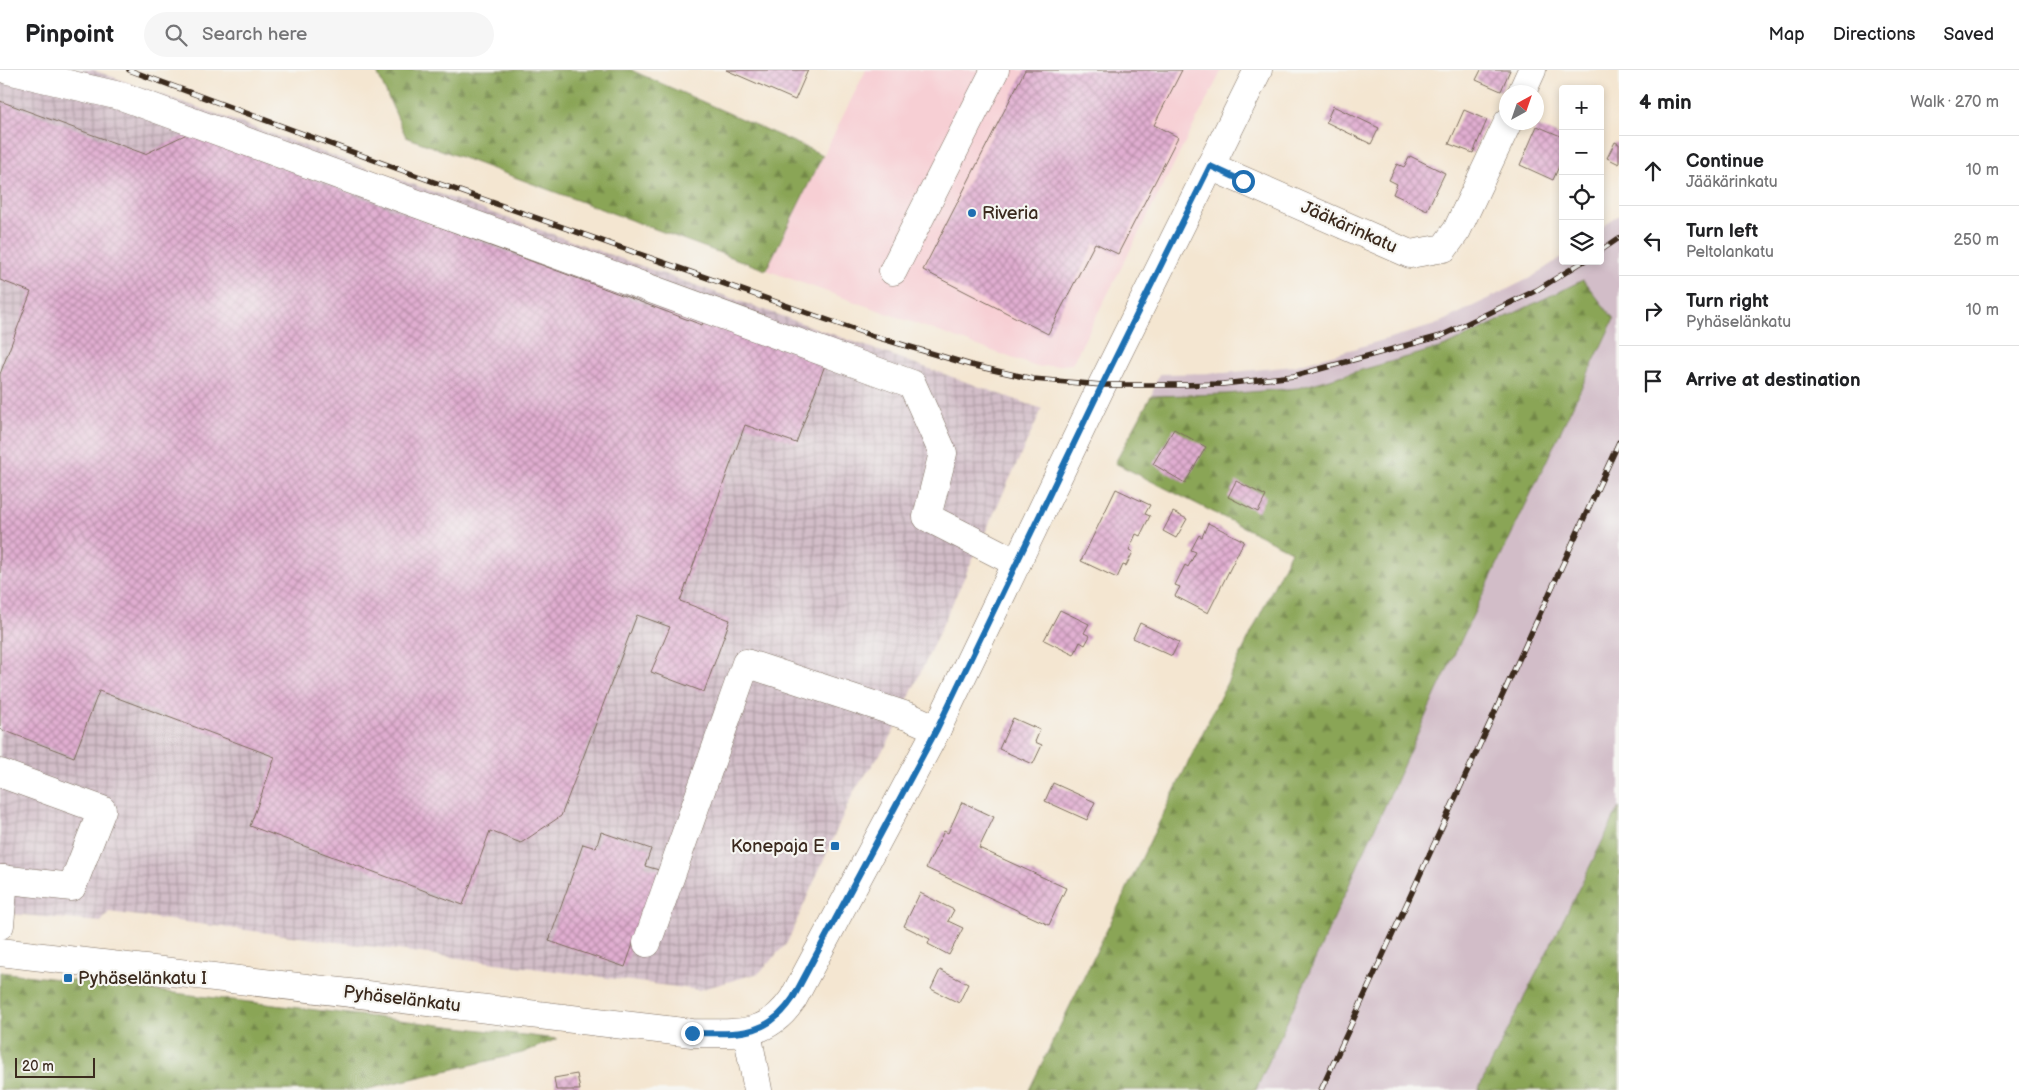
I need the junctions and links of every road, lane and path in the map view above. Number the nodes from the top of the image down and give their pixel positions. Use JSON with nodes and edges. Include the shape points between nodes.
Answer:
{"nodes":[{"id":1,"x":8,"y":70,"type":"edge"},
{"id":2,"x":995,"y":70,"type":"edge"},
{"id":3,"x":1258,"y":70,"type":"edge"},
{"id":4,"x":1532,"y":70,"type":"edge"},
{"id":5,"x":1525,"y":85,"type":"edge"},
{"id":6,"x":1504,"y":130,"type":"edge"},
{"id":7,"x":1210,"y":166,"type":"junction"},
{"id":8,"x":893,"y":271,"type":"dead end"},
{"id":9,"x":1017,"y":563,"type":"junction"},
{"id":10,"x":937,"y":729,"type":"junction"},
{"id":11,"x":0,"y":774,"type":"edge"},
{"id":12,"x":2,"y":879,"type":"edge"},
{"id":13,"x":0,"y":925,"type":"edge"},
{"id":14,"x":647,"y":943,"type":"dead end"},
{"id":15,"x":0,"y":952,"type":"edge"},
{"id":16,"x":747,"y":1032,"type":"junction"},
{"id":17,"x":758,"y":1090,"type":"edge"}],
"edges":[{"from":1,"to":9,"type":"street","via":[[124,98],[912,384],[942,453],[926,517]]},
{"from":2,"to":8,"type":"street"},
{"from":3,"to":7,"type":"street"},
{"from":4,"to":5,"type":"street"},
{"from":6,"to":7,"type":"street","name":"Jääkärinkatu","via":[[1457,230],[1444,248],[1410,254]]},
{"from":7,"to":9,"type":"street"},
{"from":9,"to":10,"type":"street"},
{"from":10,"to":14,"type":"street","via":[[910,717],[746,664]]},
{"from":10,"to":16,"type":"street","via":[[793,998],[784,1012],[764,1026]]},
{"from":11,"to":12,"type":"street","via":[[102,810],[72,887]]},
{"from":12,"to":13,"type":"street"},
{"from":15,"to":16,"type":"street","name":"Pyhäselänkatu","via":[[692,1033]]},
{"from":16,"to":17,"type":"street"}]}
